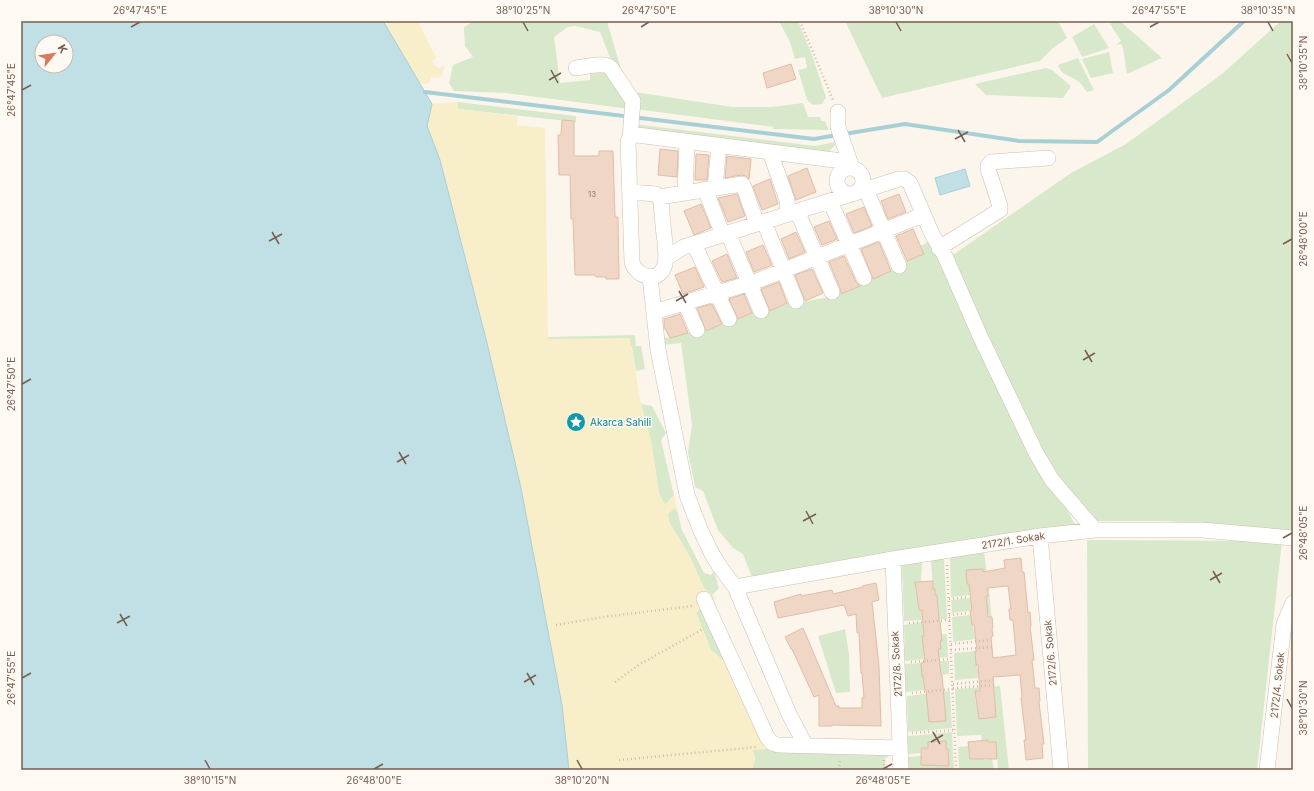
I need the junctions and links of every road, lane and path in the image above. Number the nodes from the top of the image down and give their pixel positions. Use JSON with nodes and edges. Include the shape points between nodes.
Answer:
{"nodes":[{"id":1,"x":800,"y":21,"type":"edge"},
{"id":2,"x":576,"y":68,"type":"dead end"},
{"id":3,"x":838,"y":119,"type":"joint"},
{"id":4,"x":630,"y":134,"type":"junction"},
{"id":5,"x":688,"y":141,"type":"junction"},
{"id":6,"x":719,"y":145,"type":"junction"},
{"id":7,"x":770,"y":152,"type":"junction"},
{"id":8,"x":1048,"y":158,"type":"dead end"},
{"id":9,"x":851,"y":165,"type":"junction"},
{"id":10,"x":710,"y":189,"type":"junction"},
{"id":11,"x":860,"y":191,"type":"junction"},
{"id":12,"x":630,"y":192,"type":"junction"},
{"id":13,"x":685,"y":193,"type":"junction"},
{"id":14,"x":659,"y":197,"type":"junction"},
{"id":15,"x":830,"y":201,"type":"junction"},
{"id":16,"x":793,"y":213,"type":"junction"},
{"id":17,"x":923,"y":215,"type":"junction"},
{"id":18,"x":760,"y":223,"type":"junction"},
{"id":19,"x":884,"y":231,"type":"junction"},
{"id":20,"x":726,"y":234,"type":"junction"},
{"id":21,"x":694,"y":244,"type":"junction"},
{"id":22,"x":850,"y":244,"type":"junction"},
{"id":23,"x":940,"y":248,"type":"junction"},
{"id":24,"x":817,"y":257,"type":"junction"},
{"id":25,"x":666,"y":258,"type":"junction"},
{"id":26,"x":899,"y":266,"type":"dead end"},
{"id":27,"x":784,"y":271,"type":"junction"},
{"id":28,"x":650,"y":277,"type":"junction"},
{"id":29,"x":864,"y":278,"type":"dead end"},
{"id":30,"x":749,"y":284,"type":"junction"},
{"id":31,"x":832,"y":292,"type":"dead end"},
{"id":32,"x":717,"y":293,"type":"junction"},
{"id":33,"x":796,"y":301,"type":"dead end"},
{"id":34,"x":685,"y":303,"type":"junction"},
{"id":35,"x":761,"y":311,"type":"dead end"},
{"id":36,"x":654,"y":312,"type":"junction"},
{"id":37,"x":729,"y":319,"type":"dead end"},
{"id":38,"x":697,"y":330,"type":"dead end"},
{"id":39,"x":1095,"y":530,"type":"junction"},
{"id":40,"x":1040,"y":536,"type":"junction"},
{"id":41,"x":1293,"y":538,"type":"edge"},
{"id":42,"x":946,"y":550,"type":"junction"},
{"id":43,"x":893,"y":559,"type":"junction"},
{"id":44,"x":735,"y":587,"type":"junction"},
{"id":45,"x":969,"y":597,"type":"dead end"},
{"id":46,"x":949,"y":599,"type":"junction"},
{"id":47,"x":705,"y":601,"type":"joint"},
{"id":48,"x":1293,"y":602,"type":"edge"},
{"id":49,"x":969,"y":613,"type":"dead end"},
{"id":50,"x":949,"y":615,"type":"junction"},
{"id":51,"x":950,"y":620,"type":"junction"},
{"id":52,"x":715,"y":622,"type":"junction"},
{"id":53,"x":894,"y":624,"type":"junction"},
{"id":54,"x":556,"y":625,"type":"dead end"},
{"id":55,"x":989,"y":640,"type":"dead end"},
{"id":56,"x":951,"y":644,"type":"junction"},
{"id":57,"x":993,"y":647,"type":"dead end"},
{"id":58,"x":951,"y":650,"type":"junction"},
{"id":59,"x":951,"y":659,"type":"junction"},
{"id":60,"x":896,"y":663,"type":"junction"},
{"id":61,"x":997,"y":680,"type":"dead end"},
{"id":62,"x":614,"y":682,"type":"dead end"},
{"id":63,"x":952,"y":684,"type":"junction"},
{"id":64,"x":997,"y":685,"type":"dead end"},
{"id":65,"x":953,"y":688,"type":"junction"},
{"id":66,"x":898,"y":695,"type":"junction"},
{"id":67,"x":954,"y":730,"type":"junction"},
{"id":68,"x":900,"y":741,"type":"junction"},
{"id":69,"x":778,"y":745,"type":"junction"},
{"id":70,"x":806,"y":746,"type":"junction"},
{"id":71,"x":619,"y":760,"type":"dead end"},
{"id":72,"x":901,"y":770,"type":"edge"},
{"id":73,"x":956,"y":770,"type":"edge"},
{"id":74,"x":1061,"y":770,"type":"edge"},
{"id":75,"x":1267,"y":770,"type":"edge"}],
"edges":[{"from":1,"to":3,"type":"path"},
{"from":2,"to":4,"type":"street","via":[[609,66],[633,100]]},
{"from":3,"to":9,"type":"street"},
{"from":4,"to":5,"type":"street"},
{"from":4,"to":12,"type":"street"},
{"from":5,"to":6,"type":"street"},
{"from":5,"to":13,"type":"street"},
{"from":6,"to":7,"type":"street"},
{"from":6,"to":10,"type":"street"},
{"from":7,"to":9,"type":"street"},
{"from":7,"to":16,"type":"street"},
{"from":8,"to":23,"type":"street","via":[[991,162],[988,169],[1000,210]]},
{"from":9,"to":11,"type":"street","via":[[842,171],[838,183],[846,193]]},
{"from":10,"to":13,"type":"street"},
{"from":10,"to":18,"type":"street","via":[[743,185]]},
{"from":10,"to":20,"type":"street"},
{"from":11,"to":15,"type":"street"},
{"from":11,"to":17,"type":"street","via":[[899,178],[905,179],[910,183]]},
{"from":11,"to":19,"type":"street"},
{"from":12,"to":14,"type":"street","via":[[652,193]]},
{"from":12,"to":28,"type":"street","via":[[633,267],[640,274]]},
{"from":13,"to":14,"type":"street"},
{"from":14,"to":25,"type":"street"},
{"from":15,"to":16,"type":"street"},
{"from":15,"to":22,"type":"street"},
{"from":16,"to":18,"type":"street"},
{"from":16,"to":24,"type":"street"},
{"from":17,"to":19,"type":"street"},
{"from":17,"to":23,"type":"street"},
{"from":18,"to":20,"type":"street"},
{"from":18,"to":27,"type":"street"},
{"from":19,"to":22,"type":"street"},
{"from":19,"to":26,"type":"street"},
{"from":20,"to":21,"type":"street"},
{"from":20,"to":30,"type":"street"},
{"from":21,"to":25,"type":"street","via":[[679,249]]},
{"from":21,"to":32,"type":"street"},
{"from":22,"to":24,"type":"street"},
{"from":22,"to":29,"type":"street"},
{"from":23,"to":39,"type":"street","via":[[1036,453],[1052,480]]},
{"from":24,"to":27,"type":"street"},
{"from":24,"to":31,"type":"street"},
{"from":25,"to":28,"type":"street","via":[[664,268],[656,276]]},
{"from":27,"to":30,"type":"street"},
{"from":27,"to":33,"type":"street"},
{"from":28,"to":36,"type":"street"},
{"from":30,"to":32,"type":"street"},
{"from":30,"to":35,"type":"street"},
{"from":32,"to":34,"type":"street"},
{"from":32,"to":37,"type":"street"},
{"from":34,"to":36,"type":"street"},
{"from":34,"to":38,"type":"street"},
{"from":36,"to":44,"type":"street","via":[[658,350],[687,495],[712,554]]},
{"from":39,"to":40,"type":"street","name":"2172/1. Sokak"},
{"from":39,"to":41,"type":"street","name":"2172/1. Sokak","via":[[1202,530]]},
{"from":40,"to":42,"type":"street","name":"2172/1. Sokak"},
{"from":40,"to":74,"type":"street","name":"2172/6. Sokak"},
{"from":42,"to":43,"type":"street","name":"2172/1. Sokak"},
{"from":42,"to":46,"type":"path"},
{"from":43,"to":44,"type":"street","name":"2172/1. Sokak"},
{"from":43,"to":53,"type":"street","name":"2172/8. Sokak"},
{"from":44,"to":70,"type":"street","via":[[789,714]]},
{"from":45,"to":46,"type":"path"},
{"from":46,"to":50,"type":"path"},
{"from":47,"to":52,"type":"street"},
{"from":47,"to":54,"type":"path"},
{"from":48,"to":75,"type":"street","name":"2172/4. Sokak","via":[[1284,624]]},
{"from":49,"to":50,"type":"path"},
{"from":50,"to":51,"type":"path"},
{"from":51,"to":53,"type":"path"},
{"from":51,"to":56,"type":"path"},
{"from":52,"to":62,"type":"path","via":[[640,664]]},
{"from":52,"to":69,"type":"street","via":[[767,737]]},
{"from":53,"to":60,"type":"street","name":"2172/8. Sokak"},
{"from":55,"to":56,"type":"path"},
{"from":56,"to":58,"type":"path"},
{"from":57,"to":58,"type":"path"},
{"from":58,"to":59,"type":"path"},
{"from":59,"to":60,"type":"path"},
{"from":59,"to":63,"type":"path"},
{"from":60,"to":66,"type":"street","name":"2172/8. Sokak"},
{"from":61,"to":63,"type":"path"},
{"from":63,"to":65,"type":"path"},
{"from":64,"to":65,"type":"path"},
{"from":65,"to":66,"type":"path"},
{"from":65,"to":67,"type":"path"},
{"from":66,"to":68,"type":"street","name":"2172/8. Sokak"},
{"from":67,"to":68,"type":"path"},
{"from":67,"to":73,"type":"path"},
{"from":68,"to":70,"type":"street"},
{"from":68,"to":72,"type":"street","name":"2172/8. Sokak"},
{"from":69,"to":70,"type":"street"},
{"from":69,"to":71,"type":"path"}]}
